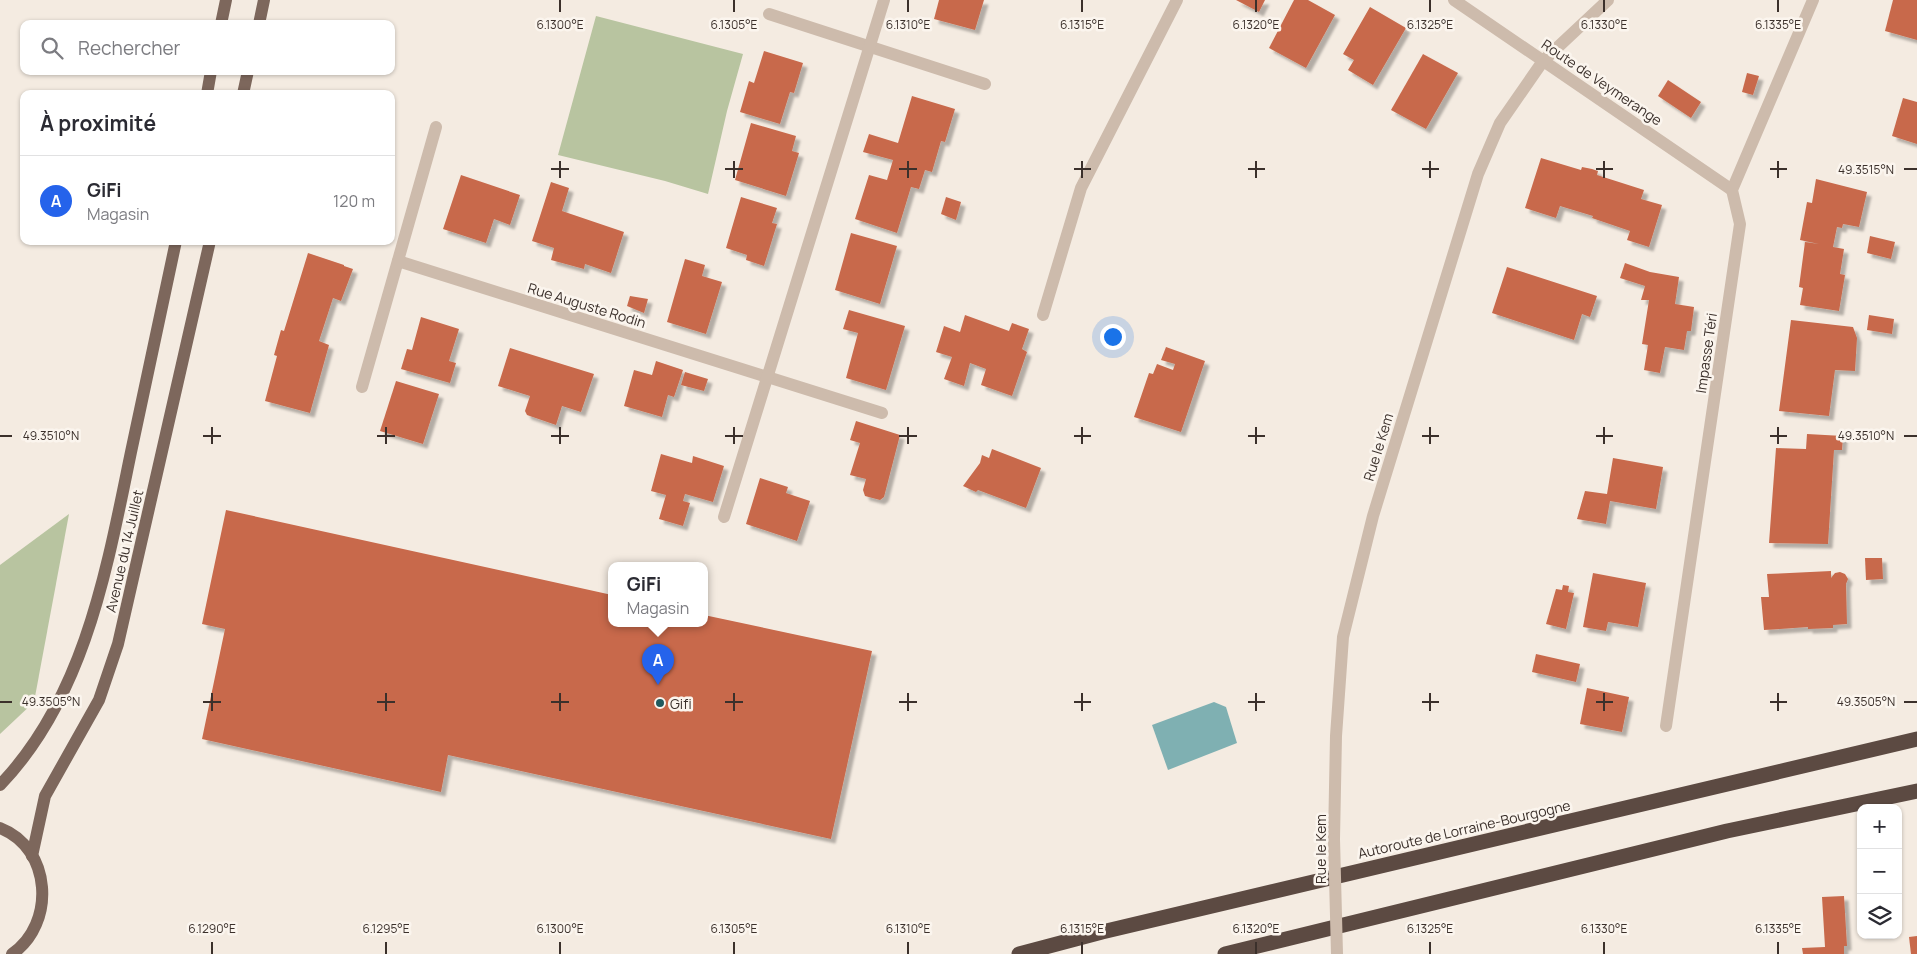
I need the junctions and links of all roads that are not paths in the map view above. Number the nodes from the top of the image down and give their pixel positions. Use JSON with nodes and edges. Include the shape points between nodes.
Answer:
{"nodes":[{"id":1,"x":226,"y":0,"type":"edge"},
{"id":2,"x":264,"y":0,"type":"edge"},
{"id":3,"x":884,"y":0,"type":"edge"},
{"id":4,"x":1177,"y":0,"type":"edge"},
{"id":5,"x":1454,"y":0,"type":"edge"},
{"id":6,"x":1608,"y":0,"type":"edge"},
{"id":7,"x":1813,"y":0,"type":"edge"},
{"id":8,"x":769,"y":14,"type":"dead end"},
{"id":9,"x":222,"y":20,"type":"edge"},
{"id":10,"x":260,"y":20,"type":"edge"},
{"id":11,"x":870,"y":46,"type":"junction"},
{"id":12,"x":1544,"y":61,"type":"junction"},
{"id":13,"x":210,"y":75,"type":"edge"},
{"id":14,"x":247,"y":75,"type":"edge"},
{"id":15,"x":985,"y":84,"type":"dead end"},
{"id":16,"x":208,"y":90,"type":"edge"},
{"id":17,"x":244,"y":90,"type":"edge"},
{"id":18,"x":436,"y":127,"type":"dead end"},
{"id":19,"x":1732,"y":190,"type":"junction"},
{"id":20,"x":175,"y":245,"type":"edge"},
{"id":21,"x":209,"y":245,"type":"edge"},
{"id":22,"x":398,"y":262,"type":"junction"},
{"id":23,"x":1043,"y":315,"type":"dead end"},
{"id":24,"x":767,"y":377,"type":"junction"},
{"id":25,"x":362,"y":387,"type":"dead end"},
{"id":26,"x":882,"y":413,"type":"dead end"},
{"id":27,"x":724,"y":517,"type":"dead end"},
{"id":28,"x":1666,"y":726,"type":"dead end"},
{"id":29,"x":1917,"y":739,"type":"edge"},
{"id":30,"x":0,"y":785,"type":"edge"},
{"id":31,"x":1917,"y":790,"type":"edge"},
{"id":32,"x":0,"y":828,"type":"edge"},
{"id":33,"x":32,"y":856,"type":"junction"},
{"id":34,"x":12,"y":954,"type":"edge"},
{"id":35,"x":1019,"y":954,"type":"edge"},
{"id":36,"x":1225,"y":954,"type":"edge"},
{"id":37,"x":1337,"y":954,"type":"edge"}],
"edges":[{"from":1,"to":9,"type":"main road"},
{"from":2,"to":10,"type":"main road"},
{"from":3,"to":11,"type":"street"},
{"from":4,"to":23,"type":"street","via":[[1081,188]]},
{"from":5,"to":12,"type":"street","name":"Route de Veymerange"},
{"from":6,"to":12,"type":"street","name":"Rue le Kem"},
{"from":7,"to":19,"type":"street"},
{"from":8,"to":11,"type":"street"},
{"from":11,"to":15,"type":"street"},
{"from":11,"to":24,"type":"street"},
{"from":12,"to":19,"type":"street","name":"Route de Veymerange"},
{"from":12,"to":37,"type":"street","name":"Rue le Kem","bridge":true,"via":[[1500,123],[1478,174],[1373,516],[1343,637],[1336,736],[1334,839]]},
{"from":13,"to":16,"type":"main road"},
{"from":14,"to":17,"type":"main road"},
{"from":18,"to":22,"type":"street"},
{"from":19,"to":28,"type":"street","name":"Impasse Téri","via":[[1740,224]]},
{"from":20,"to":30,"type":"main road","name":"Avenue du 14 Juillet","via":[[110,555],[87,636],[52,715]]},
{"from":21,"to":33,"type":"main road","name":"Avenue du 14 Juillet","via":[[118,644],[99,700],[45,796]]},
{"from":22,"to":24,"type":"street","name":"Rue Auguste Rodin"},
{"from":22,"to":25,"type":"street"},
{"from":24,"to":26,"type":"street","name":"Rue Auguste Rodin"},
{"from":24,"to":27,"type":"street"},
{"from":29,"to":35,"type":"highway","name":"Autoroute de Lorraine-Bourgogne"},
{"from":31,"to":36,"type":"highway","via":[[1727,831]]},
{"from":32,"to":33,"type":"main road","via":[[20,840]]},
{"from":33,"to":34,"type":"main road","via":[[39,869],[43,902],[29,938]]}]}
